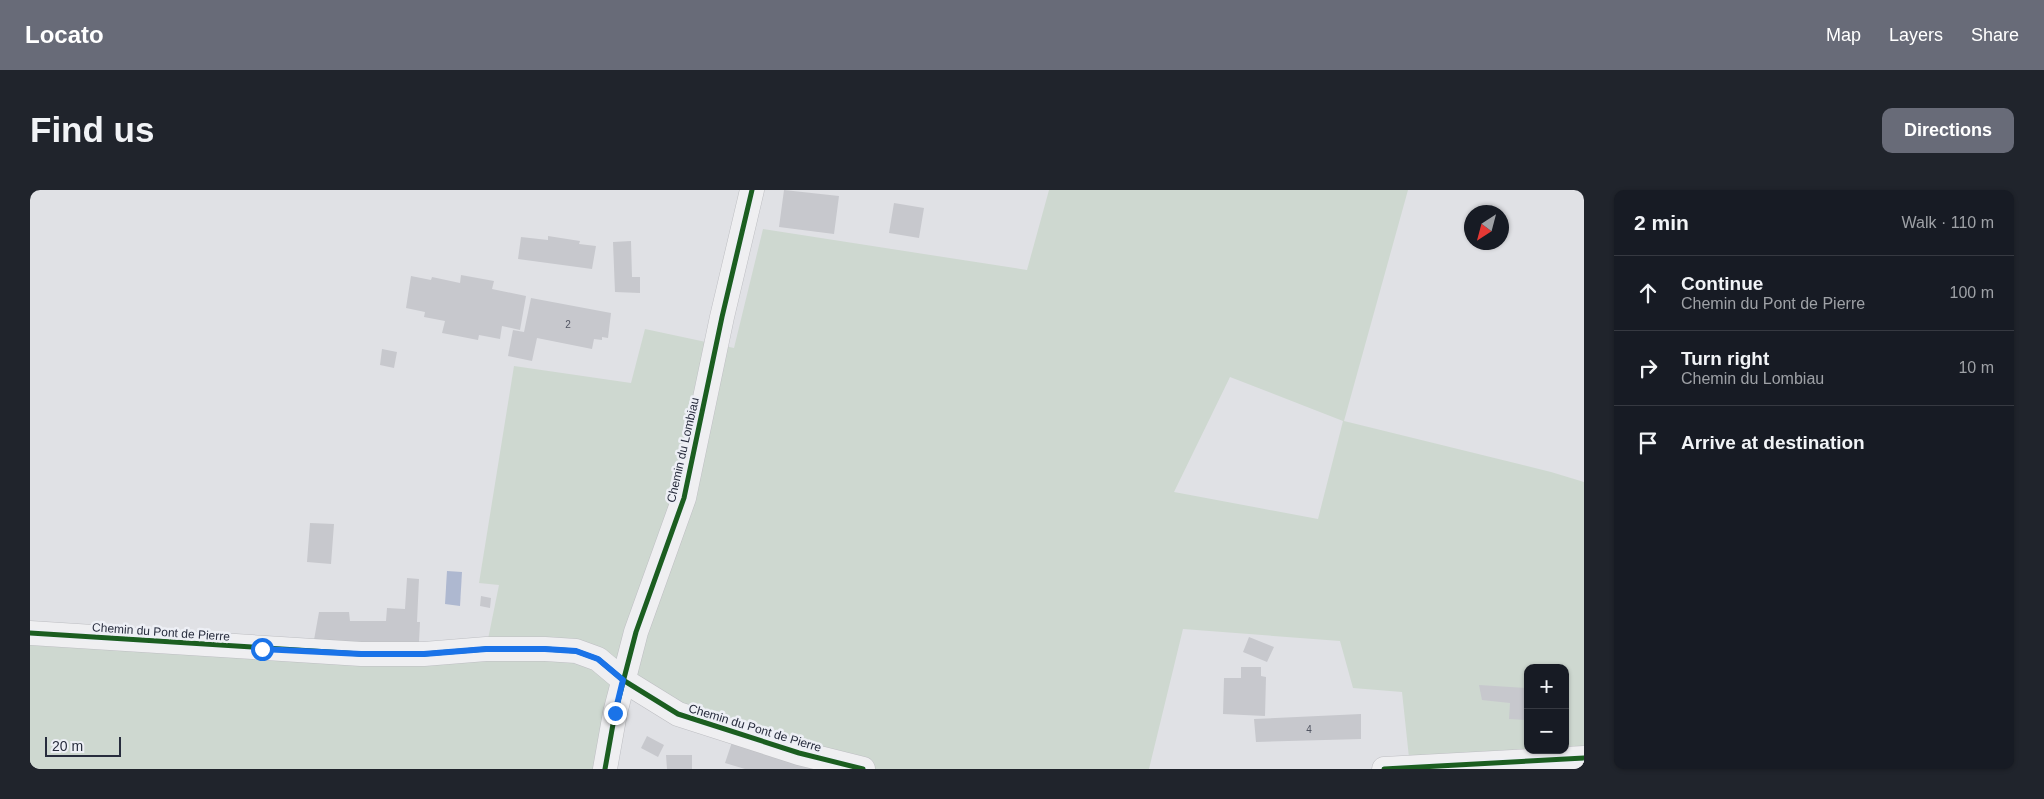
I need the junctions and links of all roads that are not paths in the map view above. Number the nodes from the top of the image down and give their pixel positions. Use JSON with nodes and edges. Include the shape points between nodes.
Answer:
{"nodes":[{"id":1,"x":752,"y":190,"type":"edge"},
{"id":2,"x":30,"y":633,"type":"edge"},
{"id":3,"x":623,"y":680,"type":"junction"},
{"id":4,"x":1584,"y":758,"type":"edge"},
{"id":5,"x":605,"y":769,"type":"edge"},
{"id":6,"x":863,"y":769,"type":"edge"},
{"id":7,"x":1384,"y":769,"type":"edge"}],
"edges":[{"from":1,"to":3,"type":"street","name":"Chemin du Lombiau","via":[[684,498],[636,632]]},
{"from":2,"to":3,"type":"street","name":"Chemin du Pont de Pierre","via":[[361,654],[424,654],[486,649],[576,651],[598,659]]},
{"from":3,"to":5,"type":"street","name":"Chemin du Lombiau"},
{"from":3,"to":6,"type":"street","name":"Chemin du Pont de Pierre","via":[[678,714],[799,753]]},
{"from":4,"to":7,"type":"street"}]}
